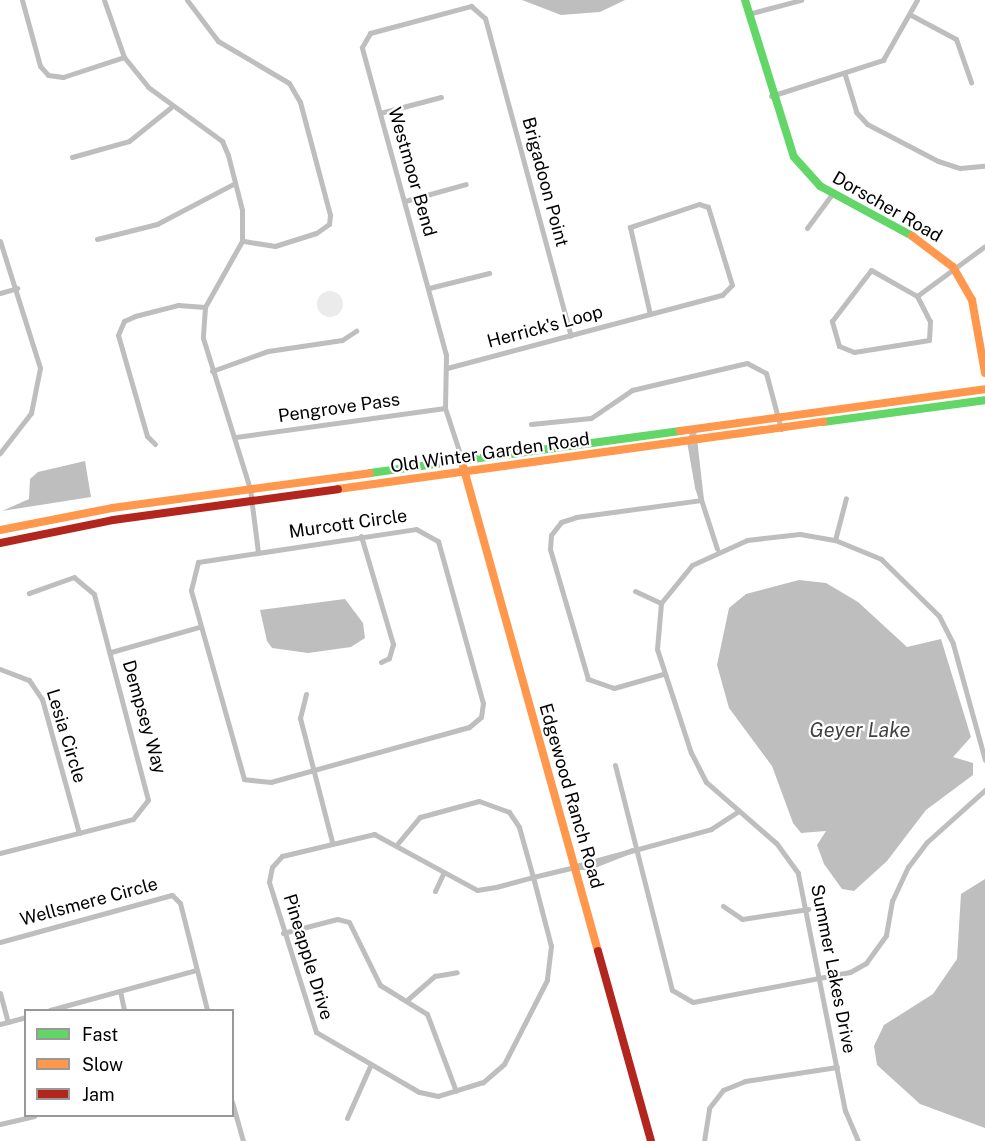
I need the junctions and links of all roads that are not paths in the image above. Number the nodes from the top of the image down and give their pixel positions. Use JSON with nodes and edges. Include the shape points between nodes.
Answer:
{"nodes":[{"id":1,"x":22,"y":0,"type":"edge"},
{"id":2,"x":104,"y":0,"type":"edge"},
{"id":3,"x":187,"y":0,"type":"edge"},
{"id":4,"x":745,"y":0,"type":"edge"},
{"id":5,"x":801,"y":0,"type":"edge"},
{"id":6,"x":917,"y":0,"type":"edge"},
{"id":7,"x":748,"y":14,"type":"junction"},
{"id":8,"x":911,"y":15,"type":"junction"},
{"id":9,"x":490,"y":36,"type":"joint"},
{"id":10,"x":124,"y":57,"type":"junction"},
{"id":11,"x":845,"y":75,"type":"junction"},
{"id":12,"x":971,"y":82,"type":"dead end"},
{"id":13,"x":771,"y":96,"type":"junction"},
{"id":14,"x":441,"y":97,"type":"dead end"},
{"id":15,"x":170,"y":108,"type":"junction"},
{"id":16,"x":380,"y":113,"type":"junction"},
{"id":17,"x":72,"y":157,"type":"dead end"},
{"id":18,"x":985,"y":165,"type":"edge"},
{"id":19,"x":235,"y":183,"type":"junction"},
{"id":20,"x":466,"y":184,"type":"dead end"},
{"id":21,"x":832,"y":194,"type":"junction"},
{"id":22,"x":405,"y":201,"type":"junction"},
{"id":23,"x":807,"y":228,"type":"dead end"},
{"id":24,"x":97,"y":239,"type":"dead end"},
{"id":25,"x":0,"y":241,"type":"edge"},
{"id":26,"x":242,"y":241,"type":"junction"},
{"id":27,"x":985,"y":246,"type":"edge"},
{"id":28,"x":953,"y":267,"type":"junction"},
{"id":29,"x":489,"y":273,"type":"dead end"},
{"id":30,"x":17,"y":288,"type":"junction"},
{"id":31,"x":429,"y":288,"type":"junction"},
{"id":32,"x":0,"y":293,"type":"edge"},
{"id":33,"x":917,"y":296,"type":"junction"},
{"id":34,"x":205,"y":308,"type":"junction"},
{"id":35,"x":650,"y":314,"type":"junction"},
{"id":36,"x":356,"y":331,"type":"dead end"},
{"id":37,"x":571,"y":336,"type":"junction"},
{"id":38,"x":447,"y":368,"type":"junction"},
{"id":39,"x":212,"y":371,"type":"junction"},
{"id":40,"x":985,"y":373,"type":"edge"},
{"id":41,"x":985,"y":389,"type":"edge"},
{"id":42,"x":985,"y":400,"type":"edge"},
{"id":43,"x":445,"y":408,"type":"junction"},
{"id":44,"x":779,"y":418,"type":"junction"},
{"id":45,"x":531,"y":424,"type":"dead end"},
{"id":46,"x":781,"y":429,"type":"junction"},
{"id":47,"x":693,"y":430,"type":"junction"},
{"id":48,"x":236,"y":437,"type":"junction"},
{"id":49,"x":693,"y":440,"type":"junction"},
{"id":50,"x":155,"y":444,"type":"dead end"},
{"id":51,"x":0,"y":453,"type":"edge"},
{"id":52,"x":462,"y":460,"type":"junction"},
{"id":53,"x":465,"y":471,"type":"junction"},
{"id":54,"x":250,"y":489,"type":"junction"},
{"id":55,"x":846,"y":498,"type":"dead end"},
{"id":56,"x":701,"y":500,"type":"junction"},
{"id":57,"x":252,"y":501,"type":"junction"},
{"id":58,"x":0,"y":530,"type":"edge"},
{"id":59,"x":361,"y":536,"type":"junction"},
{"id":60,"x":835,"y":540,"type":"junction"},
{"id":61,"x":0,"y":543,"type":"edge"},
{"id":62,"x":717,"y":549,"type":"junction"},
{"id":63,"x":258,"y":552,"type":"junction"},
{"id":64,"x":635,"y":591,"type":"dead end"},
{"id":65,"x":29,"y":592,"type":"dead end"},
{"id":66,"x":661,"y":603,"type":"junction"},
{"id":67,"x":200,"y":627,"type":"junction"},
{"id":68,"x":111,"y":652,"type":"junction"},
{"id":69,"x":381,"y":662,"type":"dead end"},
{"id":70,"x":0,"y":669,"type":"edge"},
{"id":71,"x":663,"y":674,"type":"junction"},
{"id":72,"x":306,"y":694,"type":"dead end"},
{"id":73,"x":985,"y":760,"type":"edge"},
{"id":74,"x":615,"y":765,"type":"dead end"},
{"id":75,"x":313,"y":771,"type":"junction"},
{"id":76,"x":985,"y":790,"type":"edge"},
{"id":77,"x":737,"y":812,"type":"junction"},
{"id":78,"x":79,"y":833,"type":"junction"},
{"id":79,"x":332,"y":842,"type":"junction"},
{"id":80,"x":398,"y":843,"type":"junction"},
{"id":81,"x":632,"y":850,"type":"junction"},
{"id":82,"x":0,"y":853,"type":"edge"},
{"id":83,"x":575,"y":867,"type":"junction"},
{"id":84,"x":443,"y":874,"type":"junction"},
{"id":85,"x":533,"y":877,"type":"junction"},
{"id":86,"x":435,"y":891,"type":"dead end"},
{"id":87,"x":723,"y":906,"type":"dead end"},
{"id":88,"x":808,"y":909,"type":"junction"},
{"id":89,"x":283,"y":933,"type":"junction"},
{"id":90,"x":0,"y":942,"type":"edge"},
{"id":91,"x":196,"y":970,"type":"junction"},
{"id":92,"x":457,"y":972,"type":"dead end"},
{"id":93,"x":821,"y":979,"type":"junction"},
{"id":94,"x":120,"y":991,"type":"junction"},
{"id":95,"x":0,"y":993,"type":"edge"},
{"id":96,"x":407,"y":1000,"type":"junction"},
{"id":97,"x":57,"y":1009,"type":"edge"},
{"id":98,"x":124,"y":1009,"type":"edge"},
{"id":99,"x":206,"y":1009,"type":"edge"},
{"id":100,"x":24,"y":1018,"type":"edge"},
{"id":101,"x":8,"y":1022,"type":"junction"},
{"id":102,"x":0,"y":1024,"type":"edge"},
{"id":103,"x":370,"y":1066,"type":"junction"},
{"id":104,"x":837,"y":1067,"type":"junction"},
{"id":105,"x":456,"y":1091,"type":"junction"},
{"id":106,"x":234,"y":1108,"type":"edge"},
{"id":107,"x":30,"y":1117,"type":"edge"},
{"id":108,"x":346,"y":1118,"type":"dead end"},
{"id":109,"x":0,"y":1124,"type":"edge"},
{"id":110,"x":243,"y":1141,"type":"edge"},
{"id":111,"x":651,"y":1141,"type":"edge"},
{"id":112,"x":704,"y":1141,"type":"edge"},
{"id":113,"x":858,"y":1141,"type":"edge"}],
"edges":[{"from":1,"to":10,"type":"street","via":[[40,66],[48,75],[63,77]]},
{"from":2,"to":10,"type":"street"},
{"from":3,"to":26,"type":"street","via":[[218,40],[289,83],[300,102],[330,215],[329,224],[316,233],[275,246]]},
{"from":4,"to":7,"type":"main road","name":"Dorscher Road"},
{"from":5,"to":7,"type":"street"},
{"from":6,"to":8,"type":"street"},
{"from":7,"to":13,"type":"main road","name":"Dorscher Road"},
{"from":8,"to":11,"type":"street","via":[[883,60]]},
{"from":8,"to":12,"type":"street","via":[[956,39]]},
{"from":9,"to":16,"type":"street","name":"Westmoor Bend","via":[[485,18],[471,6],[370,33],[362,47]]},
{"from":9,"to":37,"type":"street","name":"Brigadoon Point"},
{"from":10,"to":15,"type":"street"},
{"from":11,"to":13,"type":"street"},
{"from":11,"to":18,"type":"street","via":[[856,112],[867,124],[938,161],[960,168]]},
{"from":13,"to":21,"type":"main road","name":"Dorscher Road","via":[[794,158]]},
{"from":14,"to":16,"type":"street"},
{"from":15,"to":17,"type":"street","via":[[129,141]]},
{"from":15,"to":19,"type":"street","via":[[222,141]]},
{"from":16,"to":22,"type":"street","name":"Westmoor Bend"},
{"from":19,"to":24,"type":"street","via":[[157,224]]},
{"from":19,"to":26,"type":"street"},
{"from":20,"to":22,"type":"street"},
{"from":21,"to":23,"type":"street"},
{"from":21,"to":28,"type":"main road","name":"Dorscher Road","via":[[926,244]]},
{"from":22,"to":31,"type":"street","name":"Westmoor Bend"},
{"from":25,"to":30,"type":"street"},
{"from":26,"to":34,"type":"street"},
{"from":27,"to":28,"type":"street"},
{"from":28,"to":33,"type":"street"},
{"from":28,"to":40,"type":"main road","name":"Dorscher Road","via":[[972,300]]},
{"from":29,"to":31,"type":"street"},
{"from":30,"to":32,"type":"street"},
{"from":30,"to":51,"type":"street","via":[[40,368],[38,391],[31,413]]},
{"from":31,"to":38,"type":"street","name":"Westmoor Bend"},
{"from":33,"to":33,"type":"street","via":[[871,270],[832,321],[839,346],[854,352],[928,340],[930,321]]},
{"from":34,"to":39,"type":"street","via":[[203,338]]},
{"from":34,"to":50,"type":"street","via":[[178,305],[135,316],[124,321],[118,335],[147,436]]},
{"from":35,"to":35,"type":"street","name":"Herrick's Loop","via":[[722,295],[732,285],[708,207],[699,204],[630,227]]},
{"from":35,"to":37,"type":"street","name":"Herrick's Loop"},
{"from":36,"to":39,"type":"street","via":[[342,340],[268,351]]},
{"from":37,"to":38,"type":"street","name":"Herrick's Loop"},
{"from":38,"to":43,"type":"street","name":"Westmoor Bend"},
{"from":39,"to":48,"type":"street"},
{"from":41,"to":44,"type":"main road","name":"Old Winter Garden Road"},
{"from":42,"to":46,"type":"main road","name":"Old Winter Garden Road"},
{"from":43,"to":48,"type":"street","name":"Pengrove Pass"},
{"from":43,"to":52,"type":"street","name":"Westmoor Bend"},
{"from":44,"to":45,"type":"street","via":[[766,373],[747,363],[632,390],[591,417]]},
{"from":44,"to":46,"type":"street"},
{"from":44,"to":47,"type":"main road","name":"Old Winter Garden Road"},
{"from":46,"to":49,"type":"main road","name":"Old Winter Garden Road"},
{"from":47,"to":49,"type":"street"},
{"from":47,"to":52,"type":"main road","name":"Old Winter Garden Road"},
{"from":48,"to":54,"type":"street"},
{"from":49,"to":53,"type":"main road","name":"Old Winter Garden Road"},
{"from":49,"to":56,"type":"street"},
{"from":52,"to":53,"type":"main road","name":"Edgewood Ranch Road"},
{"from":52,"to":54,"type":"main road","name":"Old Winter Garden Road"},
{"from":53,"to":57,"type":"main road","name":"Old Winter Garden Road"},
{"from":53,"to":83,"type":"main road","name":"Edgewood Ranch Road"},
{"from":54,"to":57,"type":"street"},
{"from":54,"to":58,"type":"main road","name":"Old Winter Garden Road"},
{"from":55,"to":60,"type":"street"},
{"from":56,"to":62,"type":"street"},
{"from":56,"to":71,"type":"street","via":[[576,517],[561,522],[551,534],[550,549],[588,679],[614,688]]},
{"from":57,"to":61,"type":"main road","name":"Old Winter Garden Road","via":[[113,520]]},
{"from":57,"to":63,"type":"street"},
{"from":59,"to":63,"type":"street","name":"Murcott Circle"},
{"from":59,"to":69,"type":"street","via":[[393,644],[389,658]]},
{"from":59,"to":75,"type":"street","name":"Murcott Circle","via":[[416,529],[438,541],[483,703],[481,717],[469,727]]},
{"from":60,"to":62,"type":"street","via":[[789,535]]},
{"from":60,"to":73,"type":"street","via":[[881,559],[939,616],[953,644]]},
{"from":62,"to":66,"type":"street","via":[[692,565]]},
{"from":63,"to":67,"type":"street","name":"Murcott Circle","via":[[198,562],[192,590]]},
{"from":64,"to":66,"type":"street"},
{"from":65,"to":68,"type":"street","name":"Dempsey Way","via":[[74,578],[87,585]]},
{"from":66,"to":71,"type":"street","name":"Summer Lakes Drive","via":[[656,634]]},
{"from":67,"to":68,"type":"street"},
{"from":67,"to":75,"type":"street","name":"Murcott Circle","via":[[244,779],[257,784]]},
{"from":68,"to":78,"type":"street","name":"Dempsey Way","via":[[148,800],[133,819]]},
{"from":70,"to":78,"type":"street","name":"Lesia Circle","via":[[29,680],[42,699]]},
{"from":71,"to":77,"type":"street","name":"Summer Lakes Drive","via":[[706,782]]},
{"from":72,"to":75,"type":"street","via":[[300,718]]},
{"from":74,"to":81,"type":"street"},
{"from":75,"to":79,"type":"street"},
{"from":76,"to":93,"type":"street","via":[[927,842],[908,867],[879,948],[850,972]]},
{"from":77,"to":81,"type":"street","name":"Pineapple Drive","via":[[721,825]]},
{"from":77,"to":88,"type":"street","name":"Summer Lakes Drive","via":[[790,859]]},
{"from":78,"to":82,"type":"street","name":"Dempsey Way"},
{"from":79,"to":80,"type":"street","name":"Pineapple Drive","via":[[374,834]]},
{"from":79,"to":89,"type":"street","name":"Pineapple Drive","via":[[282,856],[272,867],[269,882]]},
{"from":80,"to":84,"type":"street","name":"Pineapple Drive"},
{"from":80,"to":85,"type":"street","name":"Pineapple Drive","via":[[420,816],[479,801],[494,804],[509,812],[519,827]]},
{"from":81,"to":83,"type":"street","name":"Pineapple Drive","via":[[589,867]]},
{"from":81,"to":93,"type":"street","via":[[672,990],[682,999],[693,1002]]},
{"from":83,"to":85,"type":"street","name":"Pineapple Drive"},
{"from":83,"to":111,"type":"main road","name":"Edgewood Ranch Road"},
{"from":84,"to":85,"type":"street","name":"Pineapple Drive","via":[[477,890]]},
{"from":84,"to":86,"type":"street"},
{"from":85,"to":105,"type":"street","name":"Pineapple Drive","via":[[553,961],[547,980],[494,1076]]},
{"from":87,"to":88,"type":"street","via":[[742,919]]},
{"from":88,"to":93,"type":"street","name":"Summer Lakes Drive"},
{"from":89,"to":96,"type":"street","via":[[337,919],[349,922],[358,932],[369,971],[380,985]]},
{"from":89,"to":103,"type":"street","name":"Pineapple Drive","via":[[316,1032]]},
{"from":90,"to":91,"type":"street","name":"Wellsmere Circle","via":[[172,895],[180,903]]},
{"from":91,"to":94,"type":"street"},
{"from":91,"to":99,"type":"street","name":"Wellsmere Circle"},
{"from":92,"to":96,"type":"street","via":[[435,976]]},
{"from":93,"to":104,"type":"street","name":"Summer Lakes Drive"},
{"from":94,"to":97,"type":"street"},
{"from":94,"to":98,"type":"street"},
{"from":95,"to":101,"type":"street"},
{"from":96,"to":105,"type":"street","via":[[428,1014],[438,1032]]},
{"from":100,"to":101,"type":"street"},
{"from":101,"to":102,"type":"street"},
{"from":103,"to":105,"type":"street","name":"Pineapple Drive","via":[[419,1092],[438,1096]]},
{"from":103,"to":108,"type":"street"},
{"from":104,"to":112,"type":"street","via":[[745,1081],[723,1090],[709,1108]]},
{"from":104,"to":113,"type":"street","name":"Summer Lakes Drive"},
{"from":106,"to":110,"type":"street"},
{"from":107,"to":109,"type":"street"}]}
